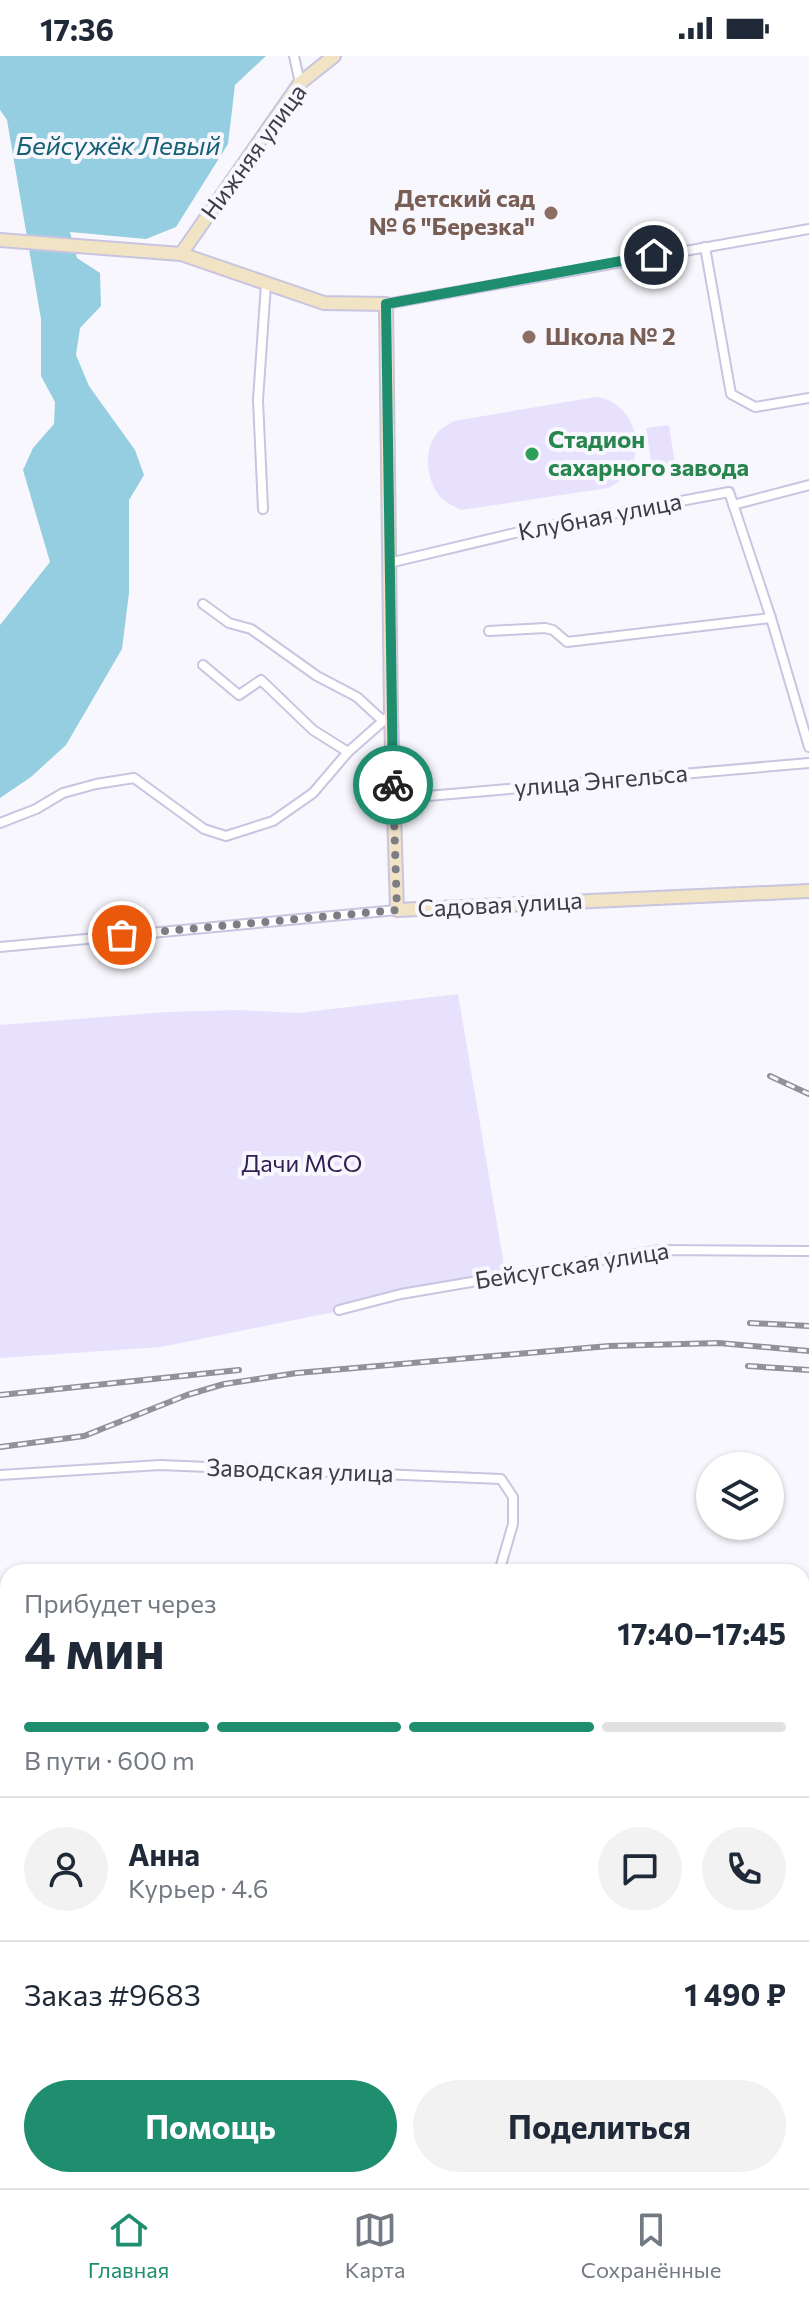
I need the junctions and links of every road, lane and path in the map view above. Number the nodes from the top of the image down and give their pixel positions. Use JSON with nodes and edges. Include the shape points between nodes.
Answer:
{"nodes":[{"id":1,"x":294,"y":56,"type":"edge"},
{"id":2,"x":334,"y":56,"type":"edge"},
{"id":3,"x":300,"y":83,"type":"junction"},
{"id":4,"x":809,"y":229,"type":"edge"},
{"id":5,"x":0,"y":240,"type":"edge"},
{"id":6,"x":705,"y":247,"type":"junction"},
{"id":7,"x":181,"y":254,"type":"junction"},
{"id":8,"x":266,"y":284,"type":"junction"},
{"id":9,"x":386,"y":304,"type":"junction"},
{"id":10,"x":809,"y":398,"type":"edge"},
{"id":11,"x":809,"y":485,"type":"edge"},
{"id":12,"x":733,"y":505,"type":"junction"},
{"id":13,"x":263,"y":509,"type":"dead end"},
{"id":14,"x":389,"y":563,"type":"junction"},
{"id":15,"x":203,"y":604,"type":"dead end"},
{"id":16,"x":771,"y":618,"type":"junction"},
{"id":17,"x":489,"y":631,"type":"dead end"},
{"id":18,"x":203,"y":665,"type":"dead end"},
{"id":19,"x":799,"y":713,"type":"junction"},
{"id":20,"x":809,"y":713,"type":"edge"},
{"id":21,"x":387,"y":717,"type":"junction"},
{"id":22,"x":809,"y":747,"type":"edge"},
{"id":23,"x":348,"y":752,"type":"junction"},
{"id":24,"x":809,"y":763,"type":"edge"},
{"id":25,"x":393,"y":799,"type":"junction"},
{"id":26,"x":0,"y":823,"type":"edge"},
{"id":27,"x":809,"y":891,"type":"edge"},
{"id":28,"x":397,"y":910,"type":"junction"},
{"id":29,"x":0,"y":947,"type":"edge"},
{"id":30,"x":809,"y":1251,"type":"edge"},
{"id":31,"x":339,"y":1310,"type":"dead end"},
{"id":32,"x":0,"y":1475,"type":"edge"},
{"id":33,"x":501,"y":1564,"type":"edge"}],
"edges":[{"from":1,"to":3,"type":"street"},
{"from":2,"to":3,"type":"street","name":"Нижняя улица"},
{"from":3,"to":7,"type":"street","name":"Нижняя улица"},
{"from":4,"to":6,"type":"street"},
{"from":5,"to":7,"type":"street"},
{"from":6,"to":9,"type":"street"},
{"from":6,"to":10,"type":"street","via":[[731,394],[755,407]]},
{"from":7,"to":8,"type":"street"},
{"from":8,"to":9,"type":"street","via":[[324,303]]},
{"from":8,"to":13,"type":"street","via":[[258,400]]},
{"from":9,"to":14,"type":"street"},
{"from":11,"to":12,"type":"street"},
{"from":12,"to":14,"type":"street","name":"Клубная улица","via":[[729,492],[532,529]]},
{"from":12,"to":16,"type":"street"},
{"from":14,"to":21,"type":"street"},
{"from":15,"to":21,"type":"street"},
{"from":16,"to":17,"type":"street","via":[[567,642],[545,628]]},
{"from":16,"to":19,"type":"street"},
{"from":18,"to":23,"type":"street","via":[[239,695],[261,680],[313,730]]},
{"from":19,"to":20,"type":"street"},
{"from":19,"to":22,"type":"street"},
{"from":21,"to":23,"type":"street"},
{"from":21,"to":25,"type":"street"},
{"from":23,"to":26,"type":"street","via":[[313,793],[273,821],[226,836],[204,829],[134,778],[63,793]]},
{"from":24,"to":25,"type":"street","name":"улица Энгельса"},
{"from":25,"to":28,"type":"street"},
{"from":27,"to":28,"type":"street","name":"Садовая улица"},
{"from":28,"to":29,"type":"street","name":"Садовая улица"},
{"from":30,"to":31,"type":"street","name":"Бейсугская улица","via":[[660,1250],[401,1294]]},
{"from":32,"to":33,"type":"street","name":"Заводская улица","via":[[160,1465],[501,1479],[513,1497],[513,1524]]}]}
